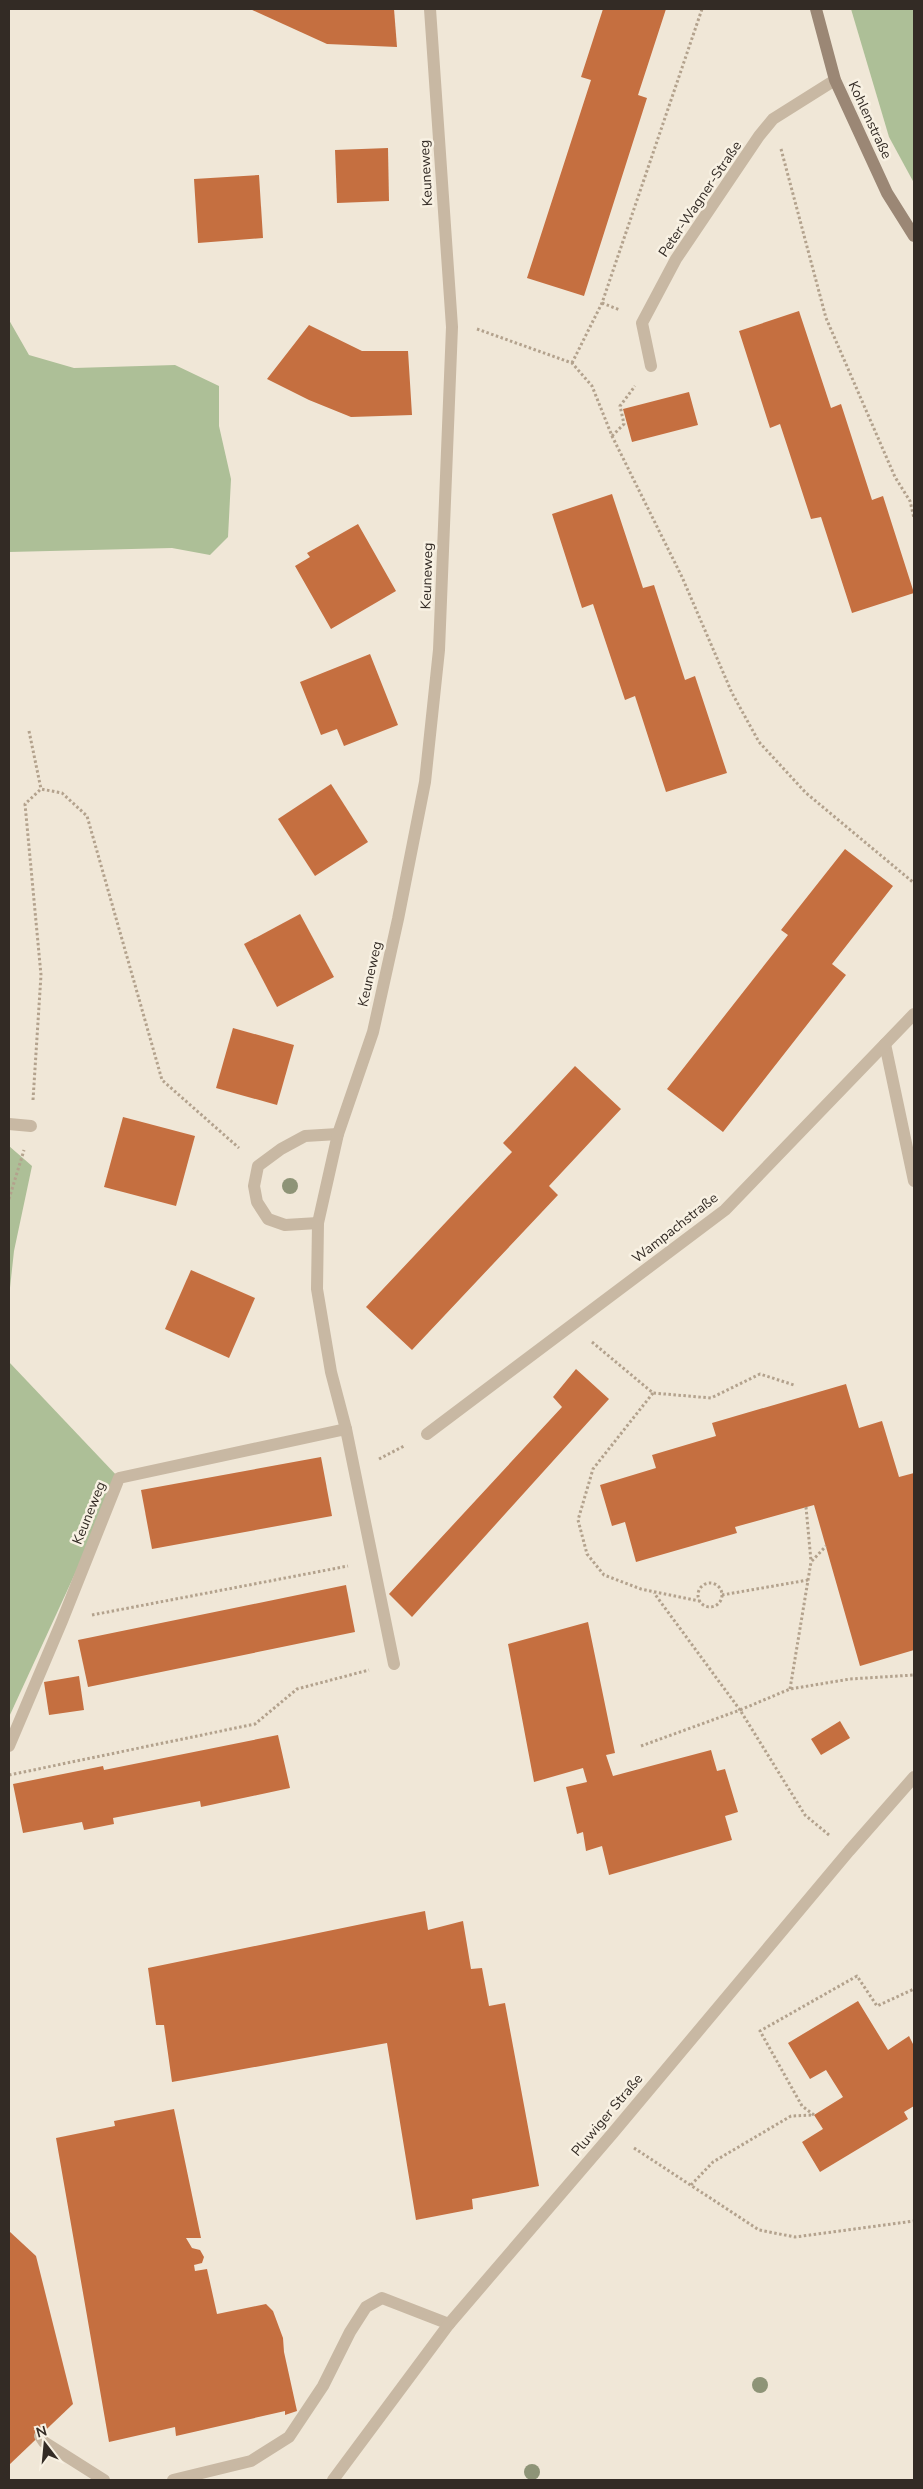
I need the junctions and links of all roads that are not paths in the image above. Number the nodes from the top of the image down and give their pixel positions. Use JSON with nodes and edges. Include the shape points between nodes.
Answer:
{"nodes":[{"id":1,"x":430,"y":9,"type":"edge"},
{"id":2,"x":816,"y":9,"type":"edge"},
{"id":3,"x":835,"y":80,"type":"junction"},
{"id":4,"x":914,"y":236,"type":"edge"},
{"id":5,"x":651,"y":366,"type":"road end"},
{"id":6,"x":914,"y":1014,"type":"edge"},
{"id":7,"x":885,"y":1044,"type":"junction"},
{"id":8,"x":9,"y":1124,"type":"edge"},
{"id":9,"x":31,"y":1126,"type":"road end"},
{"id":10,"x":338,"y":1134,"type":"junction"},
{"id":11,"x":914,"y":1180,"type":"edge"},
{"id":12,"x":318,"y":1224,"type":"junction"},
{"id":13,"x":346,"y":1429,"type":"junction"},
{"id":14,"x":427,"y":1434,"type":"road end"},
{"id":15,"x":394,"y":1664,"type":"road end"},
{"id":16,"x":9,"y":1746,"type":"edge"},
{"id":17,"x":914,"y":1777,"type":"edge"},
{"id":18,"x":448,"y":2324,"type":"junction"},
{"id":19,"x":40,"y":2436,"type":"dead end"},
{"id":20,"x":104,"y":2480,"type":"edge"},
{"id":21,"x":173,"y":2480,"type":"edge"},
{"id":22,"x":333,"y":2480,"type":"edge"}],
"edges":[{"from":1,"to":10,"type":"street","name":"Keuneweg","via":[[452,327],[439,650],[425,782],[373,1032]]},
{"from":2,"to":3,"type":"main road","name":"Kohlenstraße"},
{"from":3,"to":4,"type":"main road","name":"Kohlenstraße","via":[[887,193]]},
{"from":3,"to":5,"type":"street","name":"Peter-Wagner-Straße","via":[[773,119],[676,259],[642,323]]},
{"from":6,"to":7,"type":"street","name":"Wampachstraße"},
{"from":7,"to":11,"type":"street"},
{"from":7,"to":14,"type":"street","name":"Wampachstraße","via":[[725,1210]]},
{"from":8,"to":9,"type":"street"},
{"from":10,"to":12,"type":"street","name":"Keuneweg"},
{"from":10,"to":12,"type":"street","via":[[305,1136],[258,1166],[254,1186],[257,1202],[268,1218],[285,1225]]},
{"from":12,"to":13,"type":"street","name":"Keuneweg","via":[[317,1289],[331,1372]]},
{"from":13,"to":15,"type":"street","name":"Keuneweg"},
{"from":13,"to":16,"type":"street","name":"Keuneweg","via":[[119,1478]]},
{"from":17,"to":18,"type":"street","name":"Pluwiger Straße"},
{"from":18,"to":21,"type":"street","via":[[382,2298],[366,2307],[323,2386],[289,2436],[251,2461]]},
{"from":18,"to":22,"type":"street","name":"Pluwiger Straße"},
{"from":19,"to":20,"type":"street","via":[[44,2442]]}]}
